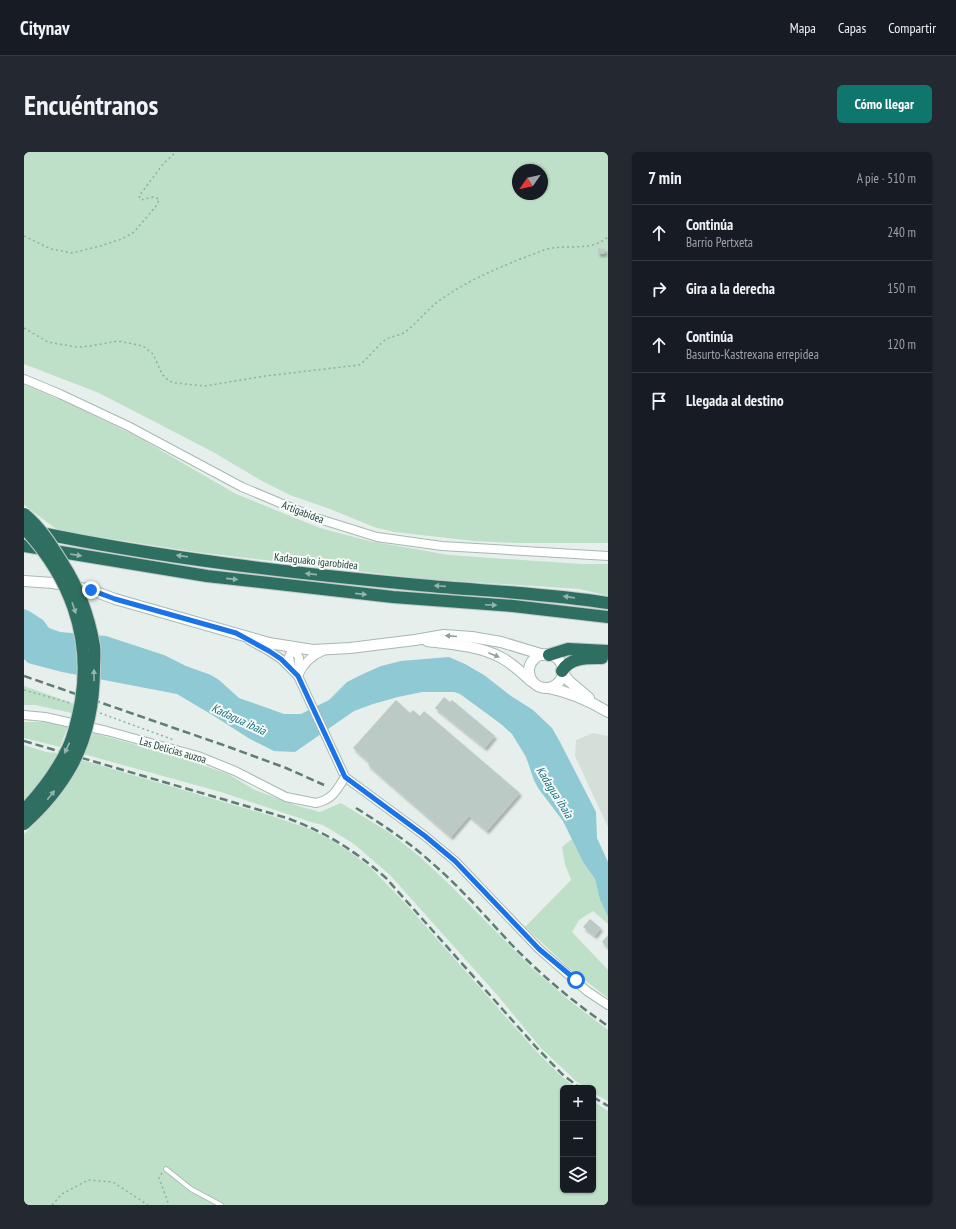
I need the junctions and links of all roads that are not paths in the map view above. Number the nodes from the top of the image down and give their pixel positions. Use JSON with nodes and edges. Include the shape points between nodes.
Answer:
{"nodes":[{"id":1,"x":24,"y":379,"type":"edge"},
{"id":2,"x":24,"y":514,"type":"edge"},
{"id":3,"x":24,"y":529,"type":"edge"},
{"id":4,"x":24,"y":546,"type":"edge"},
{"id":5,"x":608,"y":556,"type":"edge"},
{"id":6,"x":24,"y":581,"type":"edge"},
{"id":7,"x":608,"y":603,"type":"edge"},
{"id":8,"x":608,"y":617,"type":"edge"},
{"id":9,"x":236,"y":633,"type":"junction"},
{"id":10,"x":415,"y":640,"type":"junction"},
{"id":11,"x":293,"y":647,"type":"junction"},
{"id":12,"x":327,"y":649,"type":"junction"},
{"id":13,"x":608,"y":651,"type":"edge"},
{"id":14,"x":547,"y":655,"type":"junction"},
{"id":15,"x":608,"y":658,"type":"edge"},
{"id":16,"x":291,"y":668,"type":"junction"},
{"id":17,"x":563,"y":672,"type":"junction"},
{"id":18,"x":298,"y":675,"type":"junction"},
{"id":19,"x":532,"y":681,"type":"junction"},
{"id":20,"x":549,"y":688,"type":"junction"},
{"id":21,"x":605,"y":710,"type":"edge"},
{"id":22,"x":24,"y":715,"type":"edge"},
{"id":23,"x":345,"y":777,"type":"junction"},
{"id":24,"x":24,"y":810,"type":"edge"},
{"id":25,"x":24,"y":824,"type":"edge"},
{"id":26,"x":608,"y":1005,"type":"edge"},
{"id":27,"x":166,"y":1169,"type":"road end"},
{"id":28,"x":221,"y":1205,"type":"edge"}],
"edges":[{"from":1,"to":5,"type":"street","name":"Artigabidea","via":[[128,426],[242,487],[324,521],[377,537],[442,546]]},
{"from":25,"to":2,"type":"highway","one_way":true,"bridge":true,"via":[[54,792],[72,764],[84,736],[92,707],[94,686],[94,648],[86,614],[74,581],[46,537]]},
{"from":7,"to":3,"type":"highway","name":"Kadaguako igarobidea","one_way":true,"via":[[560,596],[305,573],[145,551]]},
{"from":3,"to":24,"type":"highway","one_way":true,"bridge":true,"via":[[49,557],[68,591],[82,638],[84,685],[78,717],[68,747],[53,774]]},
{"from":4,"to":8,"type":"highway","one_way":true,"via":[[207,576],[378,596],[513,606]]},
{"from":6,"to":9,"type":"street","via":[[91,590]]},
{"from":9,"to":11,"type":"street"},
{"from":9,"to":16,"type":"street","via":[[269,651]]},
{"from":10,"to":12,"type":"street"},
{"from":14,"to":10,"type":"street","one_way":true,"via":[[472,637],[444,635]]},
{"from":10,"to":19,"type":"street","one_way":true,"via":[[483,650],[503,658]]},
{"from":11,"to":12,"type":"street"},
{"from":11,"to":16,"type":"street","via":[[289,657]]},
{"from":11,"to":18,"type":"street","via":[[299,658]]},
{"from":12,"to":18,"type":"street","via":[[307,661]]},
{"from":13,"to":14,"type":"highway","via":[[568,649]]},
{"from":14,"to":17,"type":"street","via":[[558,660]]},
{"from":14,"to":19,"type":"street","via":[[536,658],[530,665]]},
{"from":15,"to":17,"type":"highway","via":[[575,660],[565,666]]},
{"from":16,"to":18,"type":"street"},
{"from":17,"to":20,"type":"street","via":[[559,682]]},
{"from":17,"to":21,"type":"street","via":[[583,694]]},
{"from":18,"to":23,"type":"street"},
{"from":19,"to":20,"type":"street","via":[[540,687]]},
{"from":20,"to":21,"type":"street","via":[[561,690]]},
{"from":22,"to":23,"type":"street","name":"Las Delicias auzoa","bridge":true,"via":[[107,731],[198,756],[235,771],[286,797],[316,803],[327,800]]},
{"from":23,"to":26,"type":"street","via":[[455,861],[539,949],[587,991]]},
{"from":27,"to":28,"type":"lane","via":[[191,1189]]}]}
